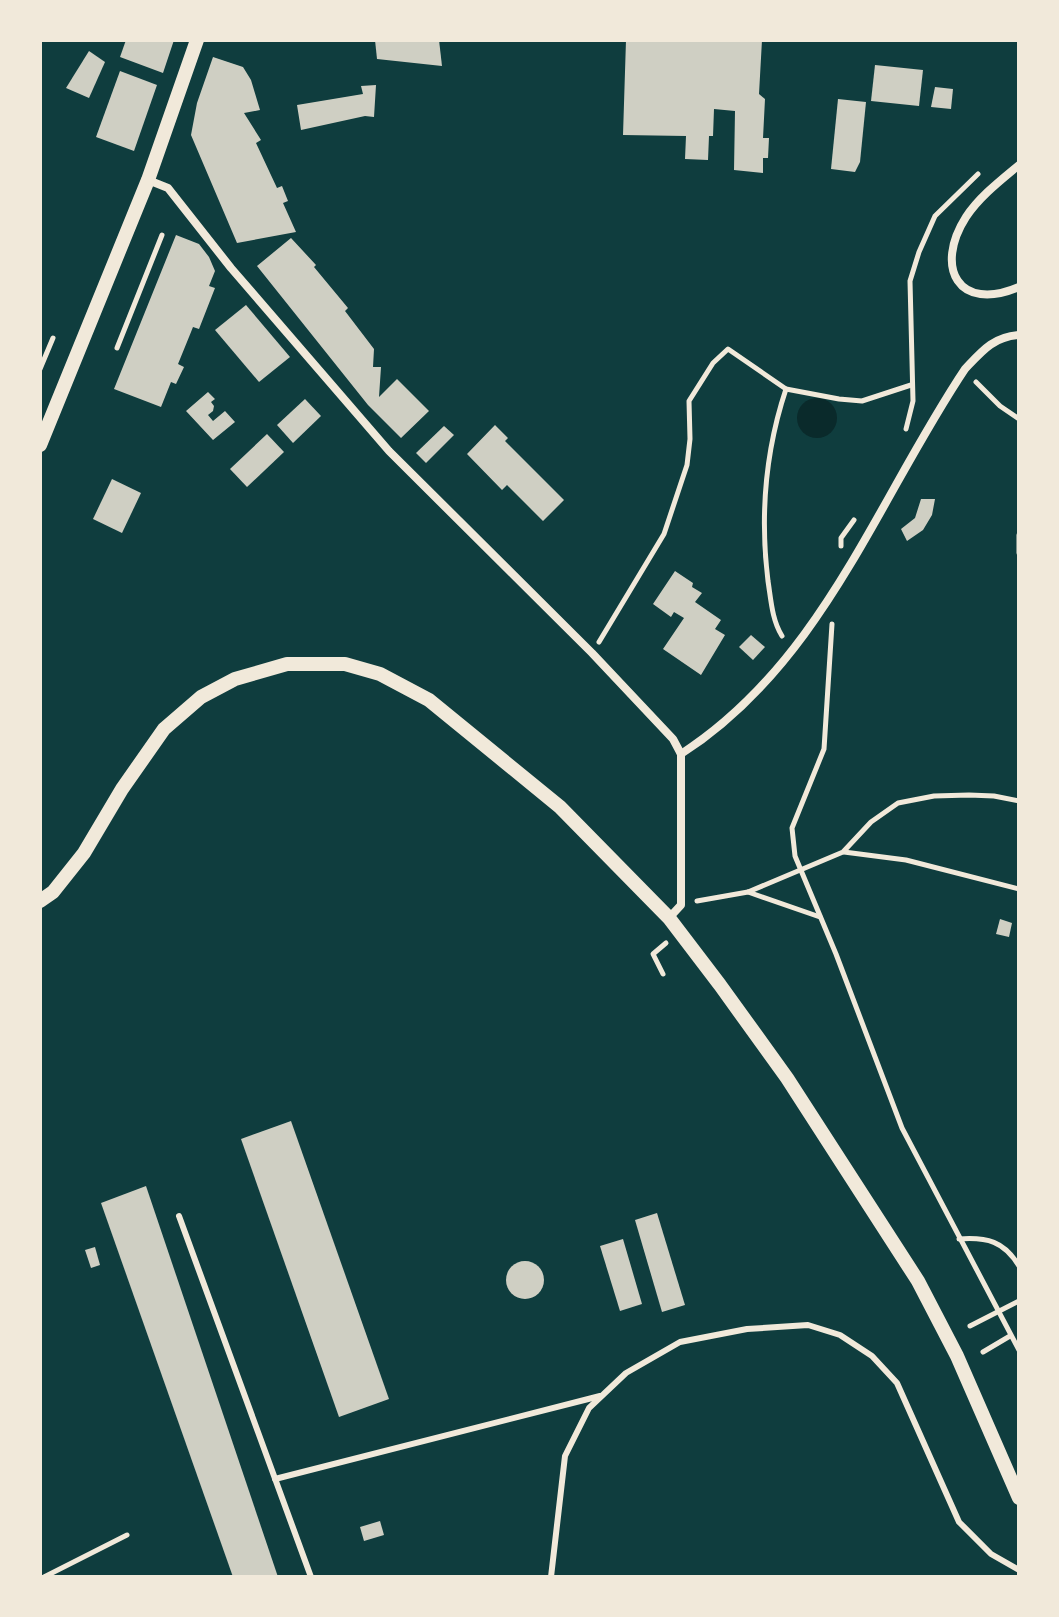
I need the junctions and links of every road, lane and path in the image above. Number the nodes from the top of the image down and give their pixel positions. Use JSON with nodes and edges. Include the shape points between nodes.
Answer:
{"nodes":[{"id":1,"x":197,"y":40,"type":"edge"},
{"id":2,"x":1019,"y":165,"type":"edge"},
{"id":3,"x":148,"y":180,"type":"junction"},
{"id":4,"x":162,"y":235,"type":"dead end"},
{"id":5,"x":1019,"y":287,"type":"edge"},
{"id":6,"x":1019,"y":335,"type":"edge"},
{"id":7,"x":53,"y":338,"type":"dead end"},
{"id":8,"x":117,"y":348,"type":"dead end"},
{"id":9,"x":40,"y":369,"type":"edge"},
{"id":10,"x":965,"y":369,"type":"junction"},
{"id":11,"x":911,"y":385,"type":"dead end"},
{"id":12,"x":786,"y":389,"type":"junction"},
{"id":13,"x":1019,"y":419,"type":"edge"},
{"id":14,"x":40,"y":445,"type":"edge"},
{"id":15,"x":1019,"y":535,"type":"edge"},
{"id":16,"x":1019,"y":553,"type":"edge"},
{"id":17,"x":832,"y":619,"type":"dead end"},
{"id":18,"x":794,"y":650,"type":"junction"},
{"id":19,"x":592,"y":653,"type":"junction"},
{"id":20,"x":681,"y":754,"type":"junction"},
{"id":21,"x":1019,"y":801,"type":"edge"},
{"id":22,"x":843,"y":852,"type":"junction"},
{"id":23,"x":800,"y":869,"type":"junction"},
{"id":24,"x":1019,"y":889,"type":"edge"},
{"id":25,"x":748,"y":892,"type":"junction"},
{"id":26,"x":40,"y":901,"type":"edge"},
{"id":27,"x":681,"y":905,"type":"junction"},
{"id":28,"x":669,"y":918,"type":"junction"},
{"id":29,"x":821,"y":918,"type":"junction"},
{"id":30,"x":667,"y":943,"type":"dead end"},
{"id":31,"x":663,"y":974,"type":"dead end"},
{"id":32,"x":179,"y":1216,"type":"dead end"},
{"id":33,"x":959,"y":1239,"type":"junction"},
{"id":34,"x":1019,"y":1266,"type":"edge"},
{"id":35,"x":1019,"y":1301,"type":"edge"},
{"id":36,"x":1000,"y":1312,"type":"junction"},
{"id":37,"x":970,"y":1326,"type":"dead end"},
{"id":38,"x":1010,"y":1336,"type":"junction"},
{"id":39,"x":1019,"y":1350,"type":"edge"},
{"id":40,"x":983,"y":1352,"type":"dead end"},
{"id":41,"x":603,"y":1395,"type":"junction"},
{"id":42,"x":275,"y":1479,"type":"junction"},
{"id":43,"x":1019,"y":1498,"type":"edge"},
{"id":44,"x":127,"y":1535,"type":"dead end"},
{"id":45,"x":1019,"y":1570,"type":"edge"},
{"id":46,"x":59,"y":1574,"type":"edge"},
{"id":47,"x":44,"y":1577,"type":"edge"},
{"id":48,"x":311,"y":1577,"type":"edge"},
{"id":49,"x":551,"y":1577,"type":"edge"}],
"edges":[{"from":1,"to":3,"type":"street"},
{"from":2,"to":5,"type":"street","via":[[966,217],[952,270],[975,294],[993,297]]},
{"from":3,"to":14,"type":"street"},
{"from":3,"to":19,"type":"street","via":[[168,188],[389,451]]},
{"from":4,"to":8,"type":"path"},
{"from":6,"to":10,"type":"street","via":[[988,345]]},
{"from":7,"to":9,"type":"path"},
{"from":10,"to":13,"type":"path"},
{"from":10,"to":18,"type":"street","via":[[852,564]]},
{"from":11,"to":12,"type":"path","via":[[862,401]]},
{"from":12,"to":18,"type":"path","via":[[770,447],[765,554],[772,609],[779,632]]},
{"from":12,"to":19,"type":"path","via":[[728,349],[713,363],[689,401],[687,465],[664,534]]},
{"from":15,"to":16,"type":"path"},
{"from":17,"to":23,"type":"path","via":[[824,749],[792,828]]},
{"from":18,"to":20,"type":"street","via":[[771,678]]},
{"from":19,"to":20,"type":"street"},
{"from":20,"to":27,"type":"street"},
{"from":21,"to":22,"type":"path","via":[[934,796],[898,803]]},
{"from":22,"to":23,"type":"path"},
{"from":22,"to":24,"type":"path","via":[[906,860]]},
{"from":23,"to":25,"type":"path"},
{"from":23,"to":29,"type":"path"},
{"from":25,"to":27,"type":"path"},
{"from":25,"to":29,"type":"path"},
{"from":26,"to":28,"type":"street","via":[[84,853],[164,729],[201,697],[235,679],[287,664],[345,664],[380,674],[429,700],[560,807]]},
{"from":27,"to":28,"type":"street"},
{"from":28,"to":43,"type":"street","via":[[787,1078],[918,1281]]},
{"from":29,"to":33,"type":"path","via":[[902,1128]]},
{"from":30,"to":31,"type":"path","via":[[653,954]]},
{"from":32,"to":42,"type":"lane"},
{"from":33,"to":34,"type":"path","via":[[995,1240]]},
{"from":33,"to":36,"type":"path"},
{"from":35,"to":36,"type":"path"},
{"from":36,"to":37,"type":"path"},
{"from":36,"to":38,"type":"path"},
{"from":38,"to":39,"type":"path"},
{"from":38,"to":40,"type":"path"},
{"from":41,"to":42,"type":"lane"},
{"from":41,"to":45,"type":"lane","via":[[626,1373],[680,1342],[747,1329],[808,1325],[840,1335],[872,1356],[897,1383],[959,1522],[991,1554]]},
{"from":41,"to":49,"type":"lane","via":[[589,1408],[565,1456]]},
{"from":42,"to":48,"type":"lane"},
{"from":44,"to":46,"type":"path"},
{"from":46,"to":47,"type":"path"}]}
